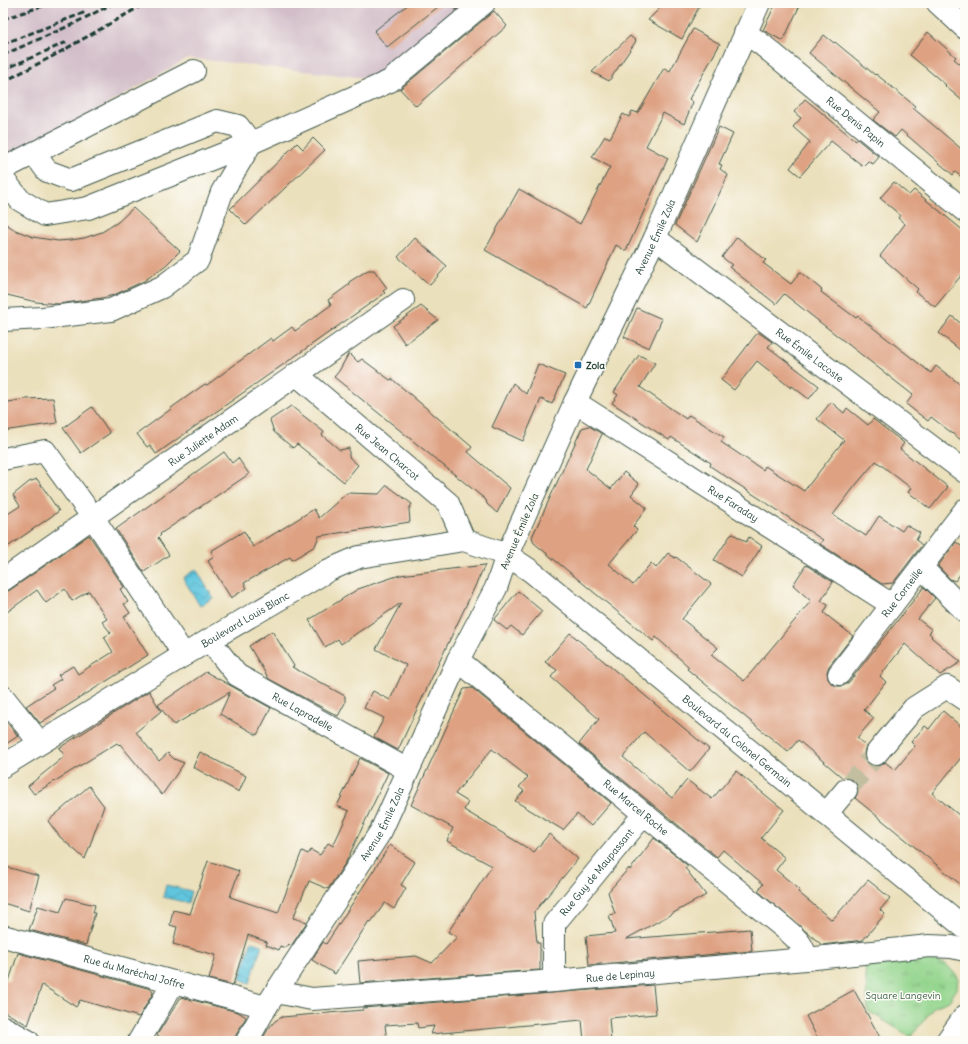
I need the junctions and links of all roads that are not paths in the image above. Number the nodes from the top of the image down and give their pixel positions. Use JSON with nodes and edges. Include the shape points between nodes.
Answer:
{"nodes":[{"id":1,"x":484,"y":3,"type":"edge"},
{"id":2,"x":759,"y":3,"type":"edge"},
{"id":3,"x":938,"y":3,"type":"edge"},
{"id":4,"x":965,"y":28,"type":"edge"},
{"id":5,"x":745,"y":33,"type":"junction"},
{"id":6,"x":194,"y":71,"type":"dead end"},
{"id":7,"x":251,"y":143,"type":"junction"},
{"id":8,"x":34,"y":153,"type":"junction"},
{"id":9,"x":3,"y":169,"type":"edge"},
{"id":10,"x":3,"y":179,"type":"edge"},
{"id":11,"x":965,"y":211,"type":"edge"},
{"id":12,"x":655,"y":238,"type":"junction"},
{"id":13,"x":403,"y":300,"type":"dead end"},
{"id":14,"x":3,"y":320,"type":"edge"},
{"id":15,"x":296,"y":374,"type":"junction"},
{"id":16,"x":575,"y":402,"type":"junction"},
{"id":17,"x":3,"y":459,"type":"edge"},
{"id":18,"x":965,"y":472,"type":"edge"},
{"id":19,"x":965,"y":510,"type":"edge"},
{"id":20,"x":92,"y":516,"type":"junction"},
{"id":21,"x":464,"y":540,"type":"junction"},
{"id":22,"x":507,"y":555,"type":"junction"},
{"id":23,"x":921,"y":567,"type":"junction"},
{"id":24,"x":3,"y":580,"type":"edge"},
{"id":25,"x":892,"y":605,"type":"junction"},
{"id":26,"x":965,"y":611,"type":"edge"},
{"id":27,"x":209,"y":640,"type":"junction"},
{"id":28,"x":184,"y":655,"type":"junction"},
{"id":29,"x":458,"y":660,"type":"junction"},
{"id":30,"x":838,"y":674,"type":"dead end"},
{"id":31,"x":3,"y":697,"type":"edge"},
{"id":32,"x":965,"y":699,"type":"edge"},
{"id":33,"x":40,"y":743,"type":"junction"},
{"id":34,"x":876,"y":754,"type":"tunnel mouth"},
{"id":35,"x":3,"y":766,"type":"edge"},
{"id":36,"x":408,"y":770,"type":"junction"},
{"id":37,"x":846,"y":790,"type":"tunnel mouth"},
{"id":38,"x":644,"y":814,"type":"junction"},
{"id":39,"x":826,"y":814,"type":"junction"},
{"id":40,"x":965,"y":928,"type":"edge"},
{"id":41,"x":3,"y":936,"type":"edge"},
{"id":42,"x":965,"y":950,"type":"edge"},
{"id":43,"x":806,"y":959,"type":"junction"},
{"id":44,"x":554,"y":981,"type":"junction"},
{"id":45,"x":174,"y":982,"type":"junction"},
{"id":46,"x":271,"y":1000,"type":"junction"},
{"id":47,"x":965,"y":1016,"type":"edge"},
{"id":48,"x":4,"y":1029,"type":"edge"},
{"id":49,"x":28,"y":1041,"type":"edge"},
{"id":50,"x":139,"y":1041,"type":"edge"},
{"id":51,"x":247,"y":1041,"type":"edge"},
{"id":52,"x":948,"y":1041,"type":"edge"}],
"edges":[{"from":1,"to":7,"type":"street","via":[[390,81]]},
{"from":2,"to":5,"type":"street","name":"Avenue Émile Zola"},
{"from":3,"to":4,"type":"street"},
{"from":5,"to":11,"type":"street","name":"Rue Denis Papin"},
{"from":5,"to":12,"type":"street","name":"Avenue Émile Zola"},
{"from":6,"to":8,"type":"street"},
{"from":7,"to":8,"type":"street","via":[[238,126],[217,121],[71,180],[47,170]]},
{"from":7,"to":10,"type":"street","via":[[88,208],[45,215],[20,200]]},
{"from":7,"to":14,"type":"street","via":[[222,192],[198,260],[162,287],[110,310]]},
{"from":8,"to":9,"type":"street"},
{"from":12,"to":16,"type":"street","name":"Avenue Émile Zola"},
{"from":12,"to":18,"type":"street","name":"Rue Émile Lacoste"},
{"from":13,"to":15,"type":"street","name":"Rue Juliette Adam"},
{"from":15,"to":20,"type":"street","name":"Rue Juliette Adam"},
{"from":15,"to":21,"type":"street","name":"Rue Jean Charcot","via":[[448,503]]},
{"from":16,"to":22,"type":"street","name":"Avenue Émile Zola"},
{"from":16,"to":25,"type":"street","name":"Rue Faraday"},
{"from":17,"to":20,"type":"street","via":[[45,451]]},
{"from":19,"to":23,"type":"street","name":"Rue Corneille"},
{"from":20,"to":24,"type":"street","name":"Rue Juliette Adam"},
{"from":20,"to":28,"type":"street"},
{"from":21,"to":22,"type":"street","name":"Boulevard Louis Blanc"},
{"from":21,"to":27,"type":"street","name":"Boulevard Louis Blanc","via":[[347,562],[328,570]]},
{"from":22,"to":29,"type":"street","name":"Avenue Émile Zola","via":[[496,588]]},
{"from":22,"to":39,"type":"street","name":"Boulevard du Colonel Germain","via":[[531,571]]},
{"from":23,"to":25,"type":"street","name":"Rue Corneille"},
{"from":23,"to":26,"type":"street"},
{"from":25,"to":30,"type":"street","name":"Rue Corneille"},
{"from":27,"to":28,"type":"street","name":"Boulevard Louis Blanc"},
{"from":27,"to":36,"type":"street","name":"Rue Lapradelle","via":[[237,675]]},
{"from":28,"to":33,"type":"street","name":"Boulevard Louis Blanc"},
{"from":29,"to":36,"type":"street","name":"Avenue Émile Zola"},
{"from":29,"to":38,"type":"street","name":"Rue Marcel Roche"},
{"from":31,"to":33,"type":"street"},
{"from":32,"to":34,"type":"street","via":[[947,686],[914,708]]},
{"from":33,"to":35,"type":"street","name":"Boulevard Louis Blanc"},
{"from":36,"to":46,"type":"street","name":"Avenue Émile Zola","via":[[381,831]]},
{"from":37,"to":39,"type":"street"},
{"from":38,"to":43,"type":"street","name":"Rue Marcel Roche","via":[[789,932],[801,944]]},
{"from":38,"to":44,"type":"street","name":"Rue Guy de Maupassant","via":[[554,924]]},
{"from":39,"to":40,"type":"street","name":"Boulevard du Colonel Germain"},
{"from":41,"to":45,"type":"street","name":"Rue du Maréchal Joffre"},
{"from":42,"to":43,"type":"street","name":"Rue de Lepinay","via":[[929,946]]},
{"from":43,"to":44,"type":"street","name":"Rue de Lepinay"},
{"from":44,"to":46,"type":"street","name":"Rue de Lepinay"},
{"from":45,"to":46,"type":"street","name":"Rue du Maréchal Joffre"},
{"from":45,"to":50,"type":"street"},
{"from":46,"to":51,"type":"street","name":"Avenue Émile Zola"},
{"from":47,"to":52,"type":"street"},
{"from":48,"to":49,"type":"street"}]}
